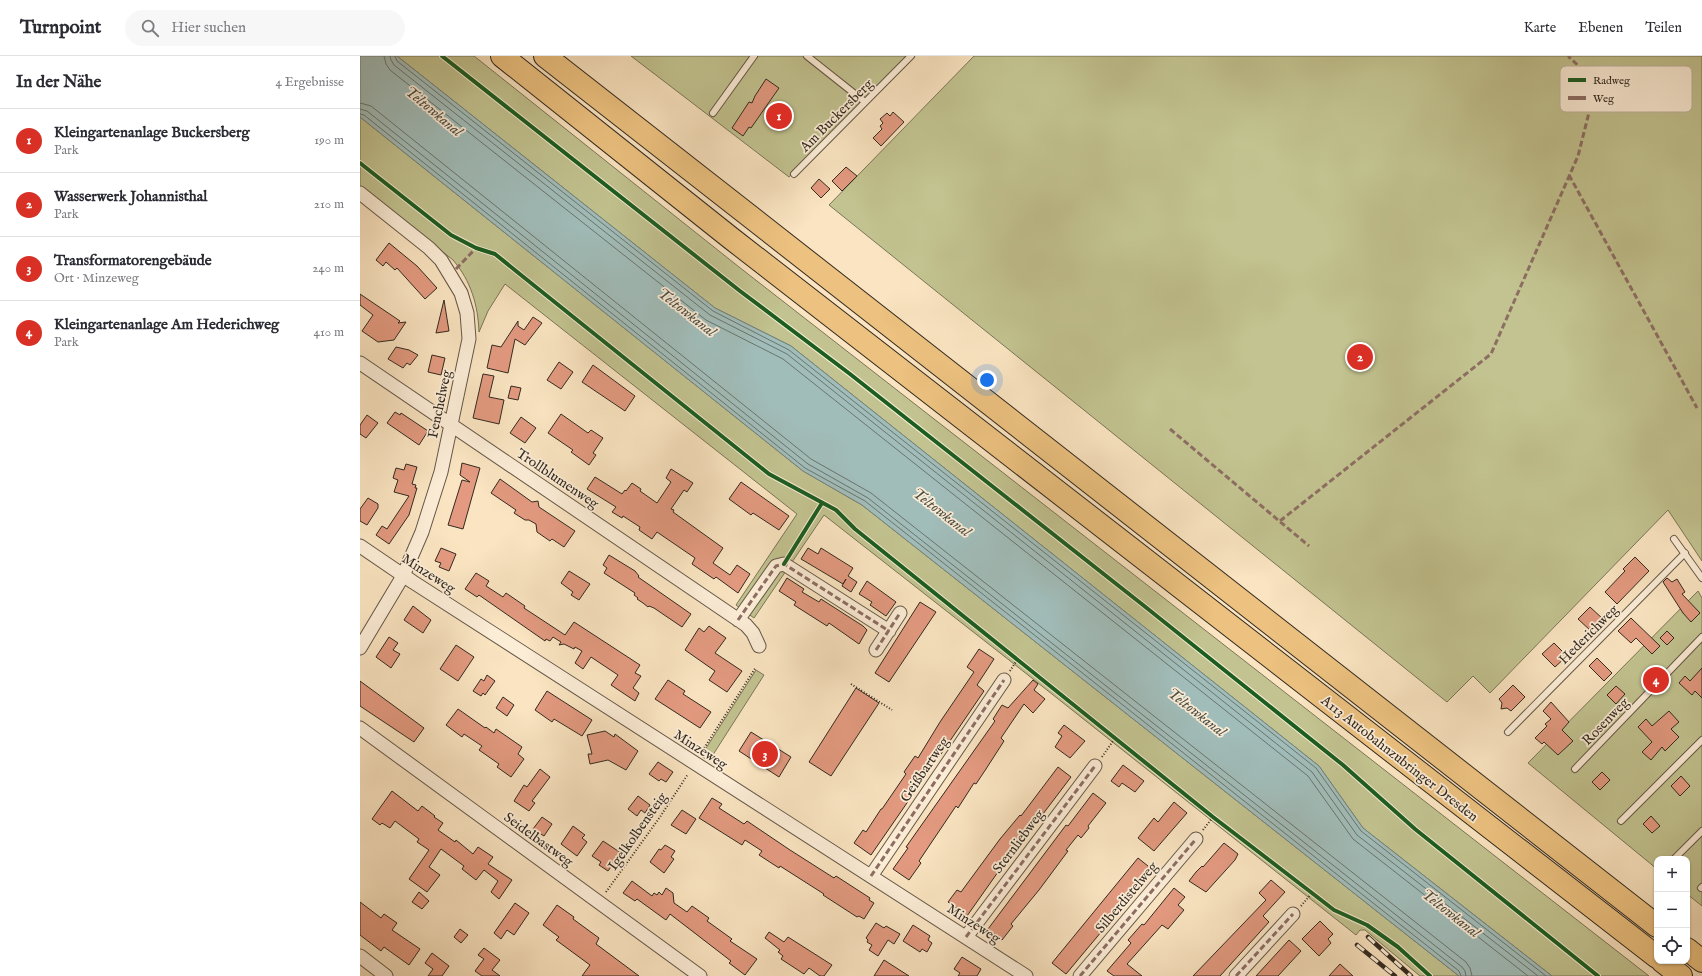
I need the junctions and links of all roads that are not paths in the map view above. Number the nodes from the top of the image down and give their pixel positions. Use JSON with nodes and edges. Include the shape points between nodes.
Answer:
{"nodes":[{"id":1,"x":502,"y":56,"type":"edge"},
{"id":2,"x":545,"y":56,"type":"edge"},
{"id":3,"x":754,"y":56,"type":"edge"},
{"id":4,"x":806,"y":56,"type":"edge"},
{"id":5,"x":911,"y":56,"type":"edge"},
{"id":6,"x":865,"y":102,"type":"junction"},
{"id":7,"x":714,"y":113,"type":"dead end"},
{"id":8,"x":794,"y":174,"type":"dead end"},
{"id":9,"x":360,"y":193,"type":"edge"},
{"id":10,"x":360,"y":363,"type":"edge"},
{"id":11,"x":451,"y":425,"type":"junction"},
{"id":12,"x":1674,"y":539,"type":"dead end"},
{"id":13,"x":360,"y":546,"type":"edge"},
{"id":14,"x":1684,"y":553,"type":"junction"},
{"id":15,"x":403,"y":576,"type":"junction"},
{"id":16,"x":1702,"y":578,"type":"edge"},
{"id":17,"x":900,"y":613,"type":"dead end"},
{"id":18,"x":738,"y":620,"type":"junction"},
{"id":19,"x":889,"y":631,"type":"junction"},
{"id":20,"x":1702,"y":637,"type":"edge"},
{"id":21,"x":759,"y":646,"type":"dead end"},
{"id":22,"x":360,"y":648,"type":"edge"},
{"id":23,"x":876,"y":650,"type":"dead end"},
{"id":24,"x":1004,"y":680,"type":"dead end"},
{"id":25,"x":360,"y":728,"type":"edge"},
{"id":26,"x":1508,"y":732,"type":"dead end"},
{"id":27,"x":1702,"y":740,"type":"edge"},
{"id":28,"x":1095,"y":766,"type":"road end"},
{"id":29,"x":1575,"y":769,"type":"dead end"},
{"id":30,"x":1621,"y":821,"type":"dead end"},
{"id":31,"x":1702,"y":831,"type":"edge"},
{"id":32,"x":1196,"y":839,"type":"road end"},
{"id":33,"x":1677,"y":856,"type":"edge"},
{"id":34,"x":871,"y":876,"type":"junction"},
{"id":35,"x":1293,"y":914,"type":"road end"},
{"id":36,"x":1654,"y":924,"type":"edge"},
{"id":37,"x":966,"y":936,"type":"junction"},
{"id":38,"x":1690,"y":951,"type":"edge"},
{"id":39,"x":1654,"y":955,"type":"edge"},
{"id":40,"x":360,"y":956,"type":"edge"},
{"id":41,"x":1702,"y":961,"type":"edge"},
{"id":42,"x":1666,"y":964,"type":"edge"},
{"id":43,"x":386,"y":976,"type":"edge"},
{"id":44,"x":700,"y":976,"type":"edge"},
{"id":45,"x":1026,"y":976,"type":"edge"},
{"id":46,"x":1080,"y":976,"type":"edge"},
{"id":47,"x":1236,"y":976,"type":"edge"},
{"id":48,"x":1681,"y":976,"type":"edge"}],
"edges":[{"from":1,"to":39,"type":"highway","name":"A113 Autobahnzubringer Dresden","via":[[732,239]]},
{"from":2,"to":36,"type":"highway"},
{"from":3,"to":7,"type":"lane"},
{"from":4,"to":6,"type":"lane"},
{"from":5,"to":6,"type":"lane","name":"Am Buckersberg"},
{"from":6,"to":8,"type":"lane","name":"Am Buckersberg"},
{"from":9,"to":11,"type":"street","name":"Fenchelweg","via":[[429,248],[441,260],[461,293],[467,313],[469,339]]},
{"from":10,"to":11,"type":"street","name":"Trollblumenweg"},
{"from":11,"to":15,"type":"street","name":"Fenchelweg","via":[[441,472],[422,532]]},
{"from":11,"to":18,"type":"street","name":"Trollblumenweg"},
{"from":12,"to":14,"type":"lane"},
{"from":13,"to":15,"type":"street","name":"Minzeweg"},
{"from":14,"to":16,"type":"lane"},
{"from":14,"to":26,"type":"lane","name":"Hederichweg"},
{"from":15,"to":22,"type":"street","name":"Fenchelweg"},
{"from":15,"to":34,"type":"street","name":"Minzeweg"},
{"from":17,"to":19,"type":"street"},
{"from":18,"to":19,"type":"street","via":[[776,566],[784,564]]},
{"from":18,"to":21,"type":"street","name":"Trollblumenweg","via":[[753,633]]},
{"from":19,"to":23,"type":"street"},
{"from":20,"to":29,"type":"lane","name":"Rosenweg"},
{"from":24,"to":34,"type":"street","name":"Geißbartweg"},
{"from":25,"to":44,"type":"street","name":"Seidelbastweg"},
{"from":27,"to":30,"type":"lane"},
{"from":28,"to":37,"type":"street","name":"Sternliebweg"},
{"from":31,"to":33,"type":"lane"},
{"from":32,"to":46,"type":"street","name":"Silberdistelweg"},
{"from":34,"to":37,"type":"street","name":"Minzeweg"},
{"from":35,"to":47,"type":"street"},
{"from":37,"to":45,"type":"street","name":"Minzeweg"},
{"from":38,"to":41,"type":"highway"},
{"from":40,"to":43,"type":"street"},
{"from":42,"to":48,"type":"highway"}]}
